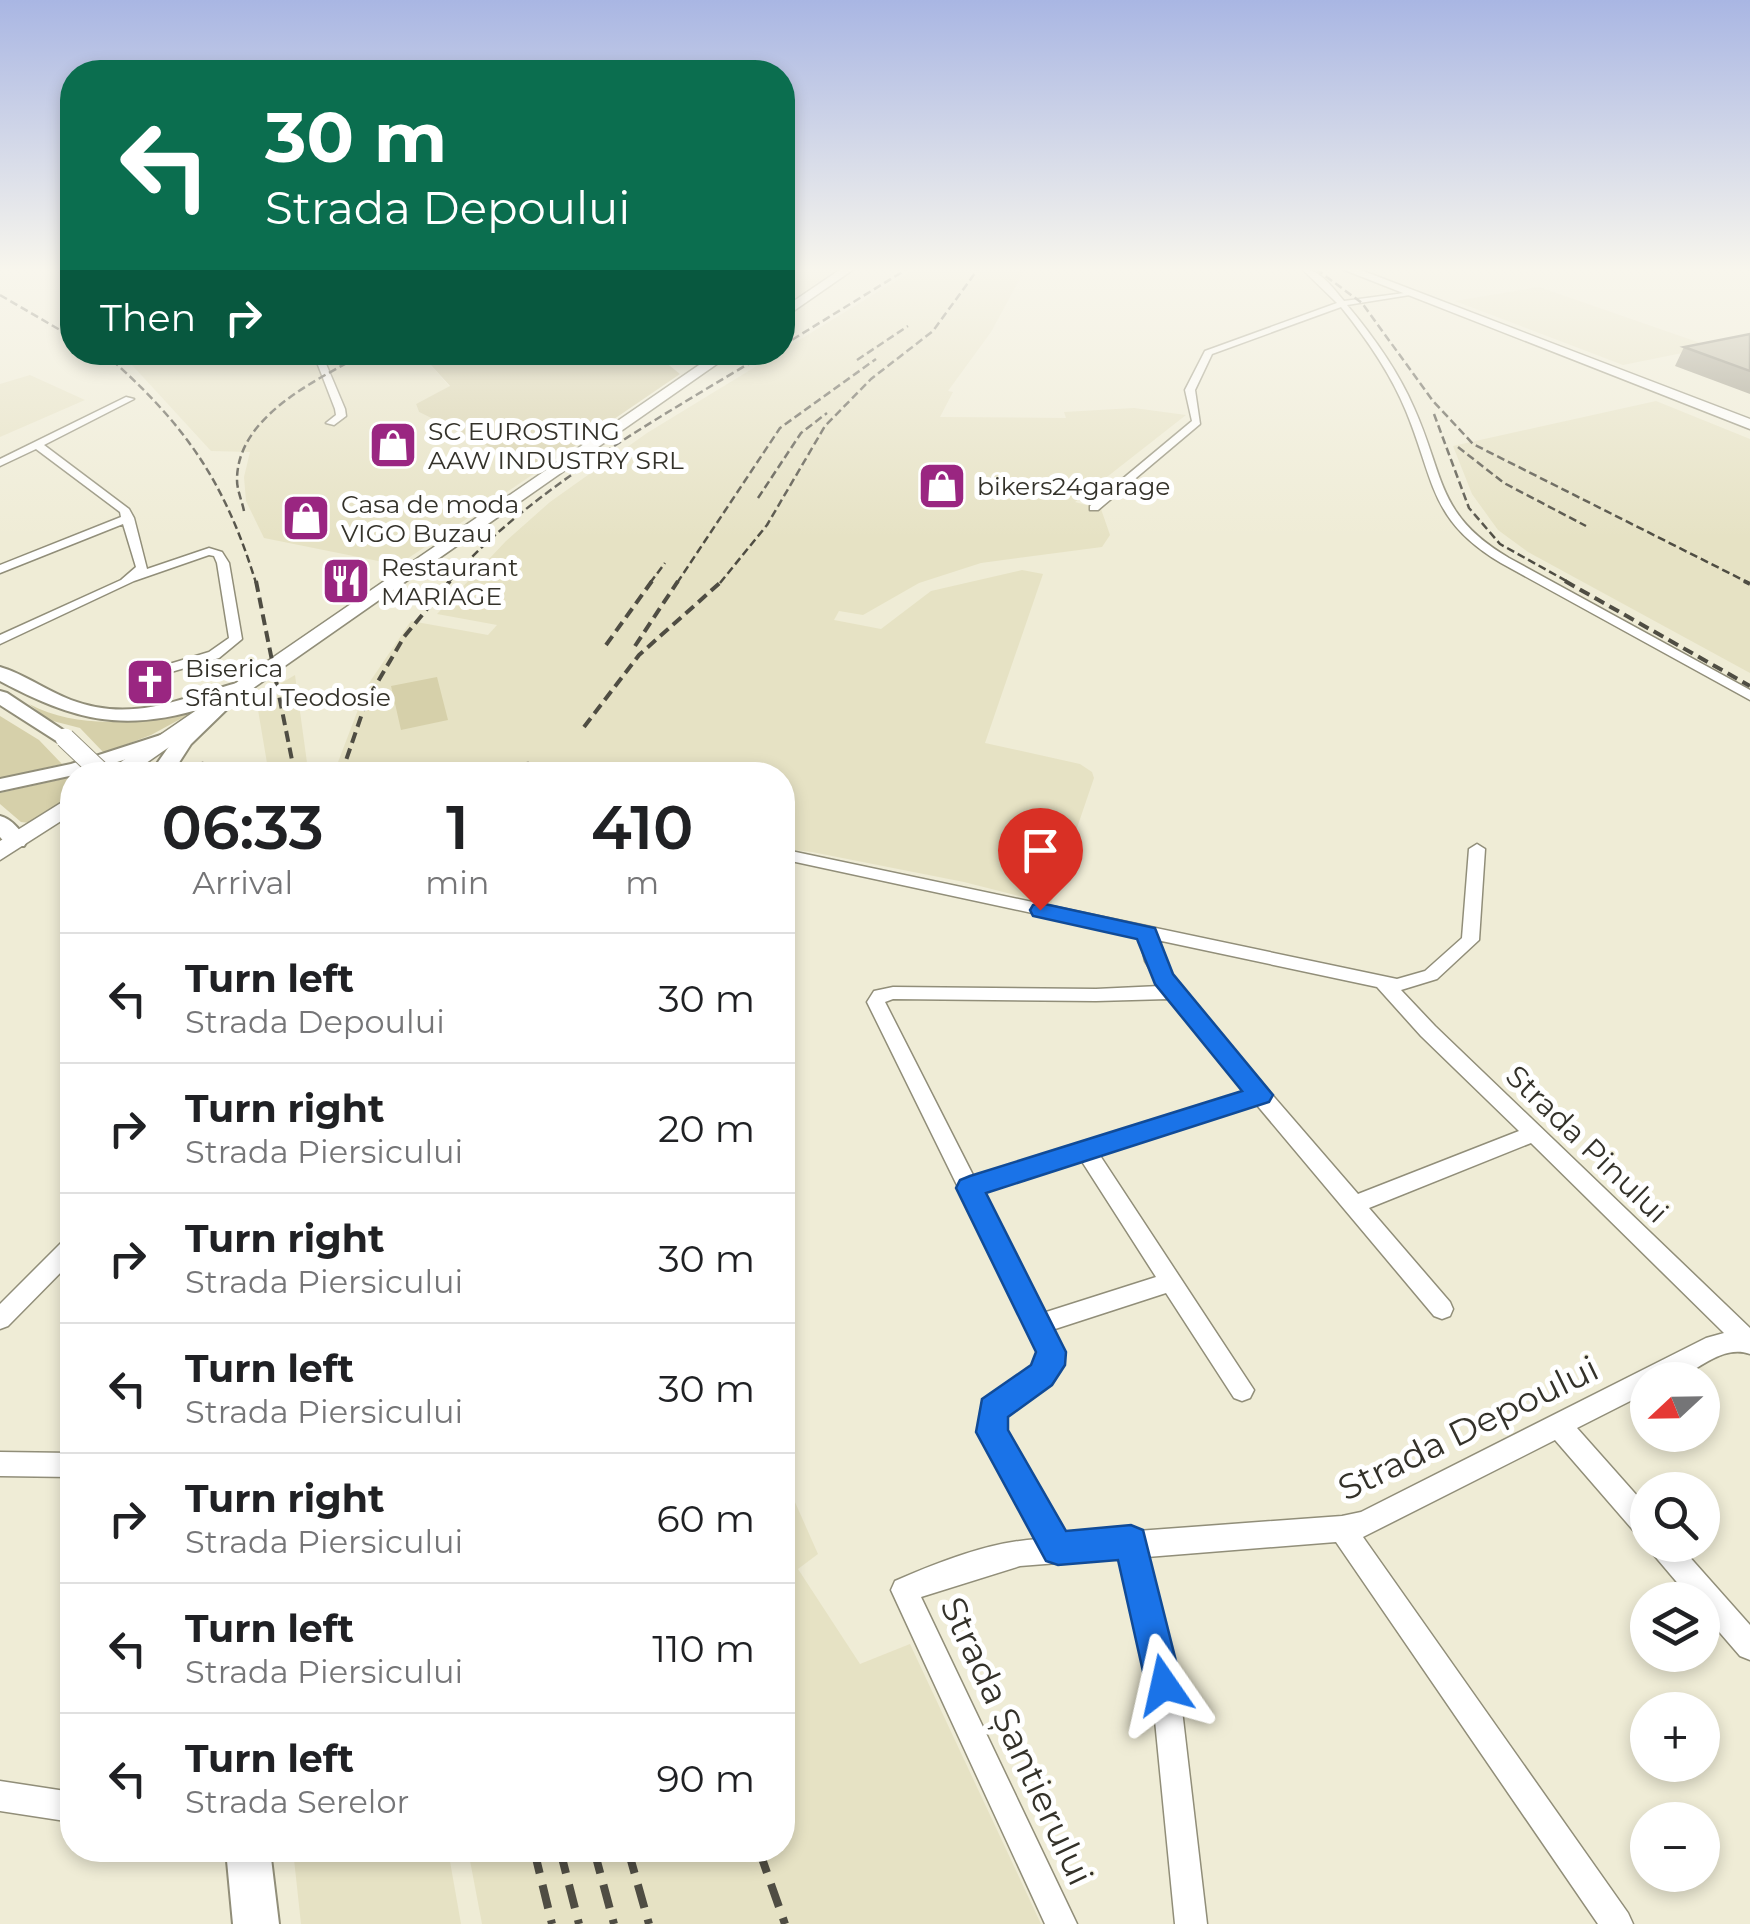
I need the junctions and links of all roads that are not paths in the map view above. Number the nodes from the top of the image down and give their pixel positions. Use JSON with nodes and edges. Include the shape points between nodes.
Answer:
{"nodes":[{"id":1,"x":1206,"y":359,"type":"edge"},
{"id":2,"x":1379,"y":359,"type":"edge"},
{"id":3,"x":1571,"y":359,"type":"edge"},
{"id":4,"x":322,"y":365,"type":"edge"},
{"id":5,"x":709,"y":365,"type":"edge"},
{"id":6,"x":129,"y":399,"type":"dead end"},
{"id":7,"x":331,"y":423,"type":"dead end"},
{"id":8,"x":1750,"y":427,"type":"edge"},
{"id":9,"x":37,"y":445,"type":"junction"},
{"id":10,"x":0,"y":462,"type":"edge"},
{"id":11,"x":1094,"y":508,"type":"dead end"},
{"id":12,"x":130,"y":518,"type":"junction"},
{"id":13,"x":0,"y":556,"type":"edge"},
{"id":14,"x":15,"y":563,"type":"junction"},
{"id":15,"x":0,"y":569,"type":"edge"},
{"id":16,"x":134,"y":578,"type":"junction"},
{"id":17,"x":0,"y":640,"type":"edge"},
{"id":18,"x":171,"y":668,"type":"dead end"},
{"id":19,"x":0,"y":673,"type":"edge"},
{"id":20,"x":244,"y":687,"type":"junction"},
{"id":21,"x":1750,"y":696,"type":"edge"},
{"id":22,"x":0,"y":697,"type":"edge"},
{"id":23,"x":167,"y":739,"type":"junction"},
{"id":24,"x":91,"y":762,"type":"edge"},
{"id":25,"x":99,"y":762,"type":"edge"},
{"id":26,"x":133,"y":762,"type":"edge"},
{"id":27,"x":168,"y":762,"type":"edge"},
{"id":28,"x":60,"y":773,"type":"edge"},
{"id":29,"x":0,"y":785,"type":"edge"},
{"id":30,"x":60,"y":809,"type":"edge"},
{"id":31,"x":5,"y":839,"type":"edge"},
{"id":32,"x":1477,"y":849,"type":"dead end"},
{"id":33,"x":795,"y":857,"type":"edge"},
{"id":34,"x":1147,"y":934,"type":"junction"},
{"id":35,"x":1385,"y":984,"type":"junction"},
{"id":36,"x":1173,"y":992,"type":"junction"},
{"id":37,"x":1260,"y":1095,"type":"junction"},
{"id":38,"x":1533,"y":1134,"type":"junction"},
{"id":39,"x":1086,"y":1151,"type":"junction"},
{"id":40,"x":970,"y":1188,"type":"junction"},
{"id":41,"x":1354,"y":1205,"type":"junction"},
{"id":42,"x":60,"y":1259,"type":"edge"},
{"id":43,"x":1171,"y":1282,"type":"junction"},
{"id":44,"x":1442,"y":1309,"type":"dead end"},
{"id":45,"x":0,"y":1319,"type":"edge"},
{"id":46,"x":1040,"y":1324,"type":"junction"},
{"id":47,"x":1748,"y":1340,"type":"edge"},
{"id":48,"x":1683,"y":1362,"type":"edge"},
{"id":49,"x":1630,"y":1389,"type":"edge"},
{"id":50,"x":1242,"y":1390,"type":"dead end"},
{"id":51,"x":1559,"y":1426,"type":"junction"},
{"id":52,"x":0,"y":1464,"type":"edge"},
{"id":53,"x":60,"y":1466,"type":"edge"},
{"id":54,"x":1630,"y":1507,"type":"edge"},
{"id":55,"x":1342,"y":1529,"type":"junction"},
{"id":56,"x":1131,"y":1542,"type":"junction"},
{"id":57,"x":1058,"y":1548,"type":"junction"},
{"id":58,"x":1677,"y":1562,"type":"edge"},
{"id":59,"x":904,"y":1590,"type":"joint"},
{"id":60,"x":1750,"y":1646,"type":"edge"},
{"id":61,"x":0,"y":1796,"type":"edge"},
{"id":62,"x":60,"y":1805,"type":"edge"},
{"id":63,"x":249,"y":1862,"type":"edge"},
{"id":64,"x":256,"y":1924,"type":"edge"},
{"id":65,"x":1062,"y":1924,"type":"edge"},
{"id":66,"x":1191,"y":1924,"type":"edge"},
{"id":67,"x":1617,"y":1924,"type":"edge"}],
"edges":[{"from":1,"to":11,"type":"street","via":[[1190,390],[1197,422]]},
{"from":2,"to":21,"type":"street","via":[[1412,412],[1437,490],[1460,528]]},
{"from":3,"to":8,"type":"main road"},
{"from":4,"to":7,"type":"street","via":[[340,409]]},
{"from":5,"to":20,"type":"main road"},
{"from":6,"to":9,"type":"street"},
{"from":9,"to":10,"type":"street"},
{"from":9,"to":12,"type":"street"},
{"from":12,"to":14,"type":"street"},
{"from":12,"to":16,"type":"street","via":[[142,568]]},
{"from":13,"to":14,"type":"street"},
{"from":14,"to":15,"type":"street"},
{"from":16,"to":17,"type":"street"},
{"from":16,"to":18,"type":"street","via":[[209,551],[223,563],[236,639],[214,655]]},
{"from":19,"to":20,"type":"main road","via":[[73,711],[115,718],[188,708]]},
{"from":20,"to":23,"type":"main road"},
{"from":20,"to":27,"type":"main road","via":[[182,740]]},
{"from":22,"to":24,"type":"main road","bridge":true,"via":[[66,738]]},
{"from":23,"to":25,"type":"main road"},
{"from":23,"to":26,"type":"main road"},
{"from":28,"to":29,"type":"main road"},
{"from":30,"to":31,"type":"main road"},
{"from":32,"to":35,"type":"street","via":[[1466,947],[1421,980]]},
{"from":33,"to":34,"type":"street"},
{"from":34,"to":35,"type":"street"},
{"from":34,"to":36,"type":"street"},
{"from":35,"to":38,"type":"street","name":"Strada Pinului"},
{"from":36,"to":37,"type":"street"},
{"from":36,"to":40,"type":"street","via":[[880,996],[876,1009]]},
{"from":37,"to":39,"type":"street"},
{"from":37,"to":41,"type":"street"},
{"from":38,"to":41,"type":"street"},
{"from":38,"to":47,"type":"street","name":"Strada Pinului"},
{"from":39,"to":40,"type":"street"},
{"from":39,"to":43,"type":"street"},
{"from":40,"to":46,"type":"street"},
{"from":41,"to":44,"type":"street"},
{"from":42,"to":45,"type":"street"},
{"from":43,"to":46,"type":"street"},
{"from":43,"to":50,"type":"street"},
{"from":46,"to":57,"type":"street","via":[[1050,1365],[1003,1400],[990,1421]]},
{"from":47,"to":48,"type":"street","name":"Strada Depoului","via":[[1714,1346]]},
{"from":49,"to":51,"type":"street","name":"Strada Depoului"},
{"from":51,"to":54,"type":"street"},
{"from":51,"to":55,"type":"street","name":"Strada Depoului","via":[[1382,1516]]},
{"from":52,"to":53,"type":"street"},
{"from":55,"to":56,"type":"street","name":"Strada Depoului"},
{"from":55,"to":67,"type":"street"},
{"from":56,"to":57,"type":"street","name":"Strada Depoului"},
{"from":56,"to":66,"type":"street","via":[[1168,1710]]},
{"from":57,"to":59,"type":"street","name":"Strada Depoului","via":[[991,1560]]},
{"from":58,"to":60,"type":"street"},
{"from":59,"to":65,"type":"street","name":"Strada Șantierului"},
{"from":61,"to":62,"type":"street"},
{"from":63,"to":64,"type":"main road"}]}
